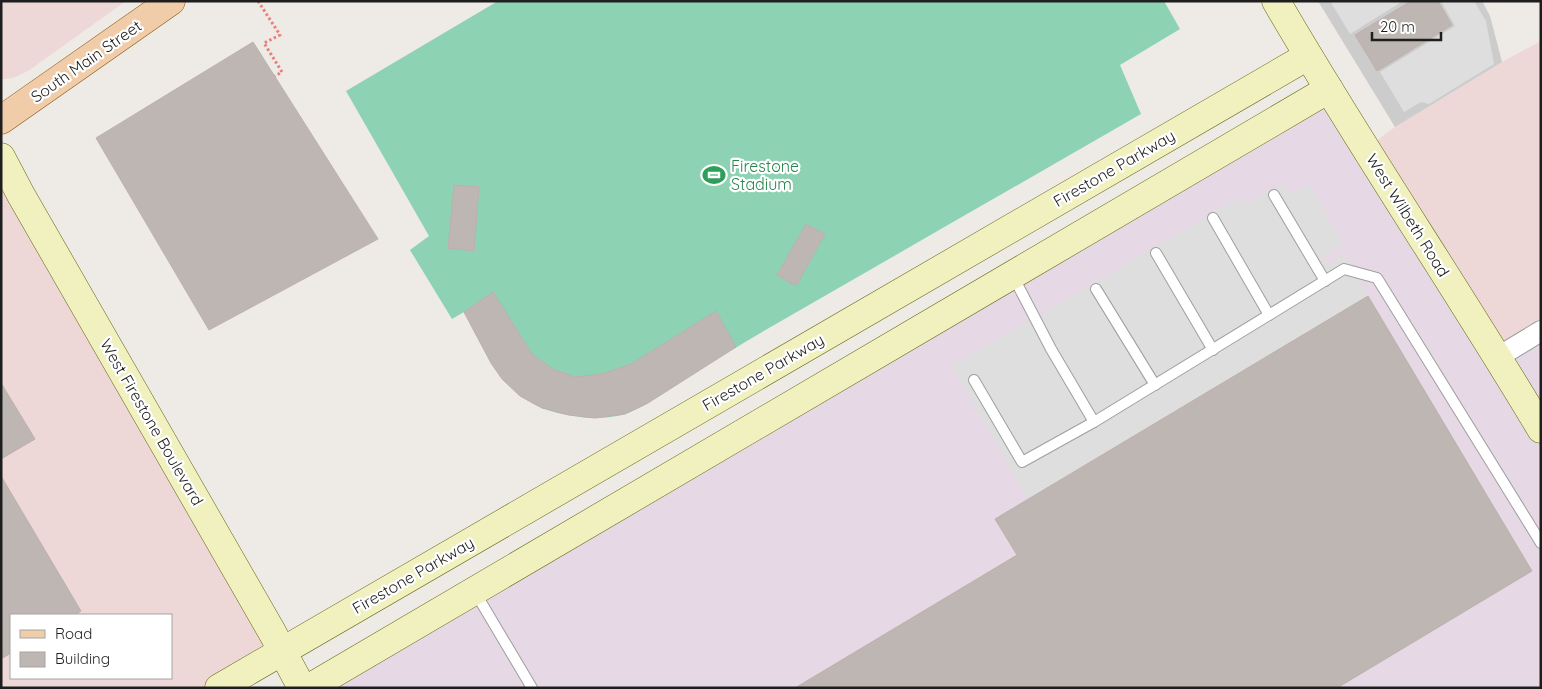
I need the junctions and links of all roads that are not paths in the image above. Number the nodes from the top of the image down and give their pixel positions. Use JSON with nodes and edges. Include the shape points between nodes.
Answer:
{"nodes":[{"id":1,"x":171,"y":1,"type":"edge"},
{"id":2,"x":1276,"y":1,"type":"edge"},
{"id":3,"x":1308,"y":56,"type":"junction"},
{"id":4,"x":1329,"y":89,"type":"junction"},
{"id":5,"x":1,"y":120,"type":"edge"},
{"id":6,"x":1,"y":157,"type":"edge"},
{"id":7,"x":1274,"y":195,"type":"dead end"},
{"id":8,"x":1213,"y":218,"type":"dead end"},
{"id":9,"x":1156,"y":254,"type":"dead end"},
{"id":10,"x":1013,"y":275,"type":"junction"},
{"id":11,"x":1325,"y":281,"type":"junction"},
{"id":12,"x":1096,"y":289,"type":"dead end"},
{"id":13,"x":1269,"y":315,"type":"junction"},
{"id":14,"x":1541,"y":331,"type":"edge"},
{"id":15,"x":1213,"y":350,"type":"junction"},
{"id":16,"x":1498,"y":357,"type":"junction"},
{"id":17,"x":974,"y":380,"type":"dead end"},
{"id":18,"x":1154,"y":385,"type":"junction"},
{"id":19,"x":1094,"y":422,"type":"junction"},
{"id":20,"x":1541,"y":428,"type":"edge"},
{"id":21,"x":1541,"y":543,"type":"edge"},
{"id":22,"x":475,"y":590,"type":"junction"},
{"id":23,"x":282,"y":651,"type":"junction"},
{"id":24,"x":219,"y":688,"type":"edge"},
{"id":25,"x":302,"y":688,"type":"edge"},
{"id":26,"x":309,"y":688,"type":"edge"},
{"id":27,"x":532,"y":688,"type":"edge"}],
"edges":[{"from":1,"to":5,"type":"main road","name":"South Main Street"},
{"from":2,"to":3,"type":"street","name":"West Wilbeth Road"},
{"from":3,"to":4,"type":"street","name":"West Wilbeth Road"},
{"from":3,"to":23,"type":"street","name":"Firestone Parkway"},
{"from":4,"to":10,"type":"street"},
{"from":4,"to":16,"type":"street","name":"West Wilbeth Road"},
{"from":6,"to":23,"type":"street","name":"West Firestone Boulevard"},
{"from":7,"to":11,"type":"lane"},
{"from":8,"to":13,"type":"lane"},
{"from":9,"to":15,"type":"lane"},
{"from":10,"to":19,"type":"lane"},
{"from":10,"to":22,"type":"street"},
{"from":11,"to":13,"type":"lane"},
{"from":11,"to":21,"type":"lane","via":[[1344,269],[1377,278]]},
{"from":12,"to":18,"type":"lane"},
{"from":13,"to":15,"type":"lane"},
{"from":14,"to":16,"type":"street"},
{"from":15,"to":18,"type":"lane"},
{"from":16,"to":20,"type":"street","name":"West Wilbeth Road"},
{"from":17,"to":19,"type":"lane","via":[[1022,462]]},
{"from":18,"to":19,"type":"lane"},
{"from":22,"to":26,"type":"street"},
{"from":22,"to":27,"type":"lane"},
{"from":23,"to":24,"type":"street","name":"Firestone Parkway"},
{"from":23,"to":25,"type":"street","name":"West Firestone Boulevard"}]}
